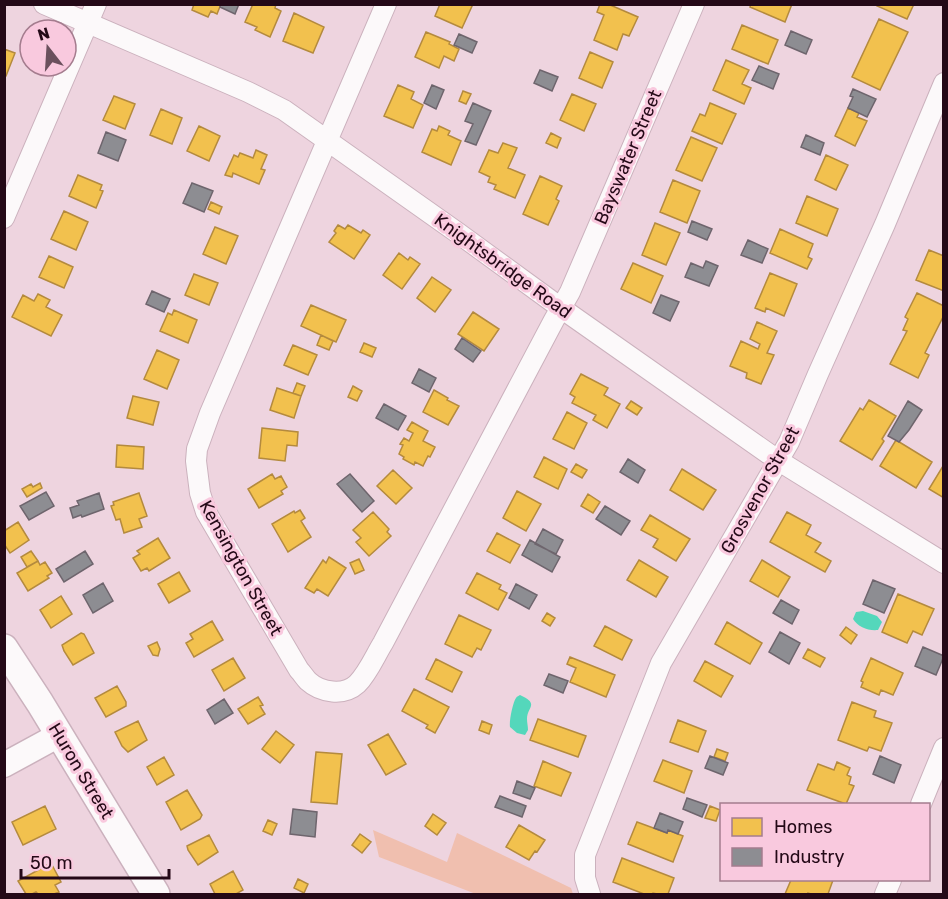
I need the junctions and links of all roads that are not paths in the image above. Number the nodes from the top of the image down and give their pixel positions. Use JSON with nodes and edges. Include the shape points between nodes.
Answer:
{"nodes":[{"id":1,"x":44,"y":4,"type":"edge"},
{"id":2,"x":96,"y":4,"type":"edge"},
{"id":3,"x":387,"y":4,"type":"edge"},
{"id":4,"x":694,"y":4,"type":"edge"},
{"id":5,"x":88,"y":23,"type":"junction"},
{"id":6,"x":944,"y":83,"type":"edge"},
{"id":7,"x":328,"y":141,"type":"junction"},
{"id":8,"x":4,"y":218,"type":"edge"},
{"id":9,"x":561,"y":308,"type":"junction"},
{"id":10,"x":779,"y":461,"type":"junction"},
{"id":11,"x":944,"y":562,"type":"edge"},
{"id":12,"x":4,"y":648,"type":"edge"},
{"id":13,"x":59,"y":735,"type":"junction"},
{"id":14,"x":944,"y":748,"type":"edge"},
{"id":15,"x":4,"y":765,"type":"edge"},
{"id":16,"x":921,"y":803,"type":"edge"},
{"id":17,"x":156,"y":894,"type":"edge"},
{"id":18,"x":590,"y":894,"type":"edge"}],
"edges":[{"from":1,"to":5,"type":"street","name":"Knightsbridge Road"},
{"from":2,"to":5,"type":"street"},
{"from":3,"to":7,"type":"street","name":"Kensington Street"},
{"from":4,"to":9,"type":"street","name":"Bayswater Street"},
{"from":5,"to":7,"type":"street","name":"Knightsbridge Road","via":[[248,92]]},
{"from":5,"to":8,"type":"street"},
{"from":6,"to":10,"type":"street","name":"Grosvenor Street"},
{"from":7,"to":9,"type":"street","name":"Knightsbridge Road"},
{"from":7,"to":9,"type":"street","name":"Kensington Street","via":[[210,413],[196,461],[206,512],[299,670],[319,688],[346,691],[364,676]]},
{"from":9,"to":10,"type":"street","name":"Knightsbridge Road"},
{"from":10,"to":11,"type":"street","name":"Knightsbridge Road"},
{"from":10,"to":18,"type":"street","name":"Grosvenor Street","via":[[661,663],[585,855]]},
{"from":12,"to":13,"type":"main road","name":"Huron Street"},
{"from":13,"to":15,"type":"street"},
{"from":13,"to":17,"type":"main road","name":"Huron Street"},
{"from":14,"to":16,"type":"street"}]}
